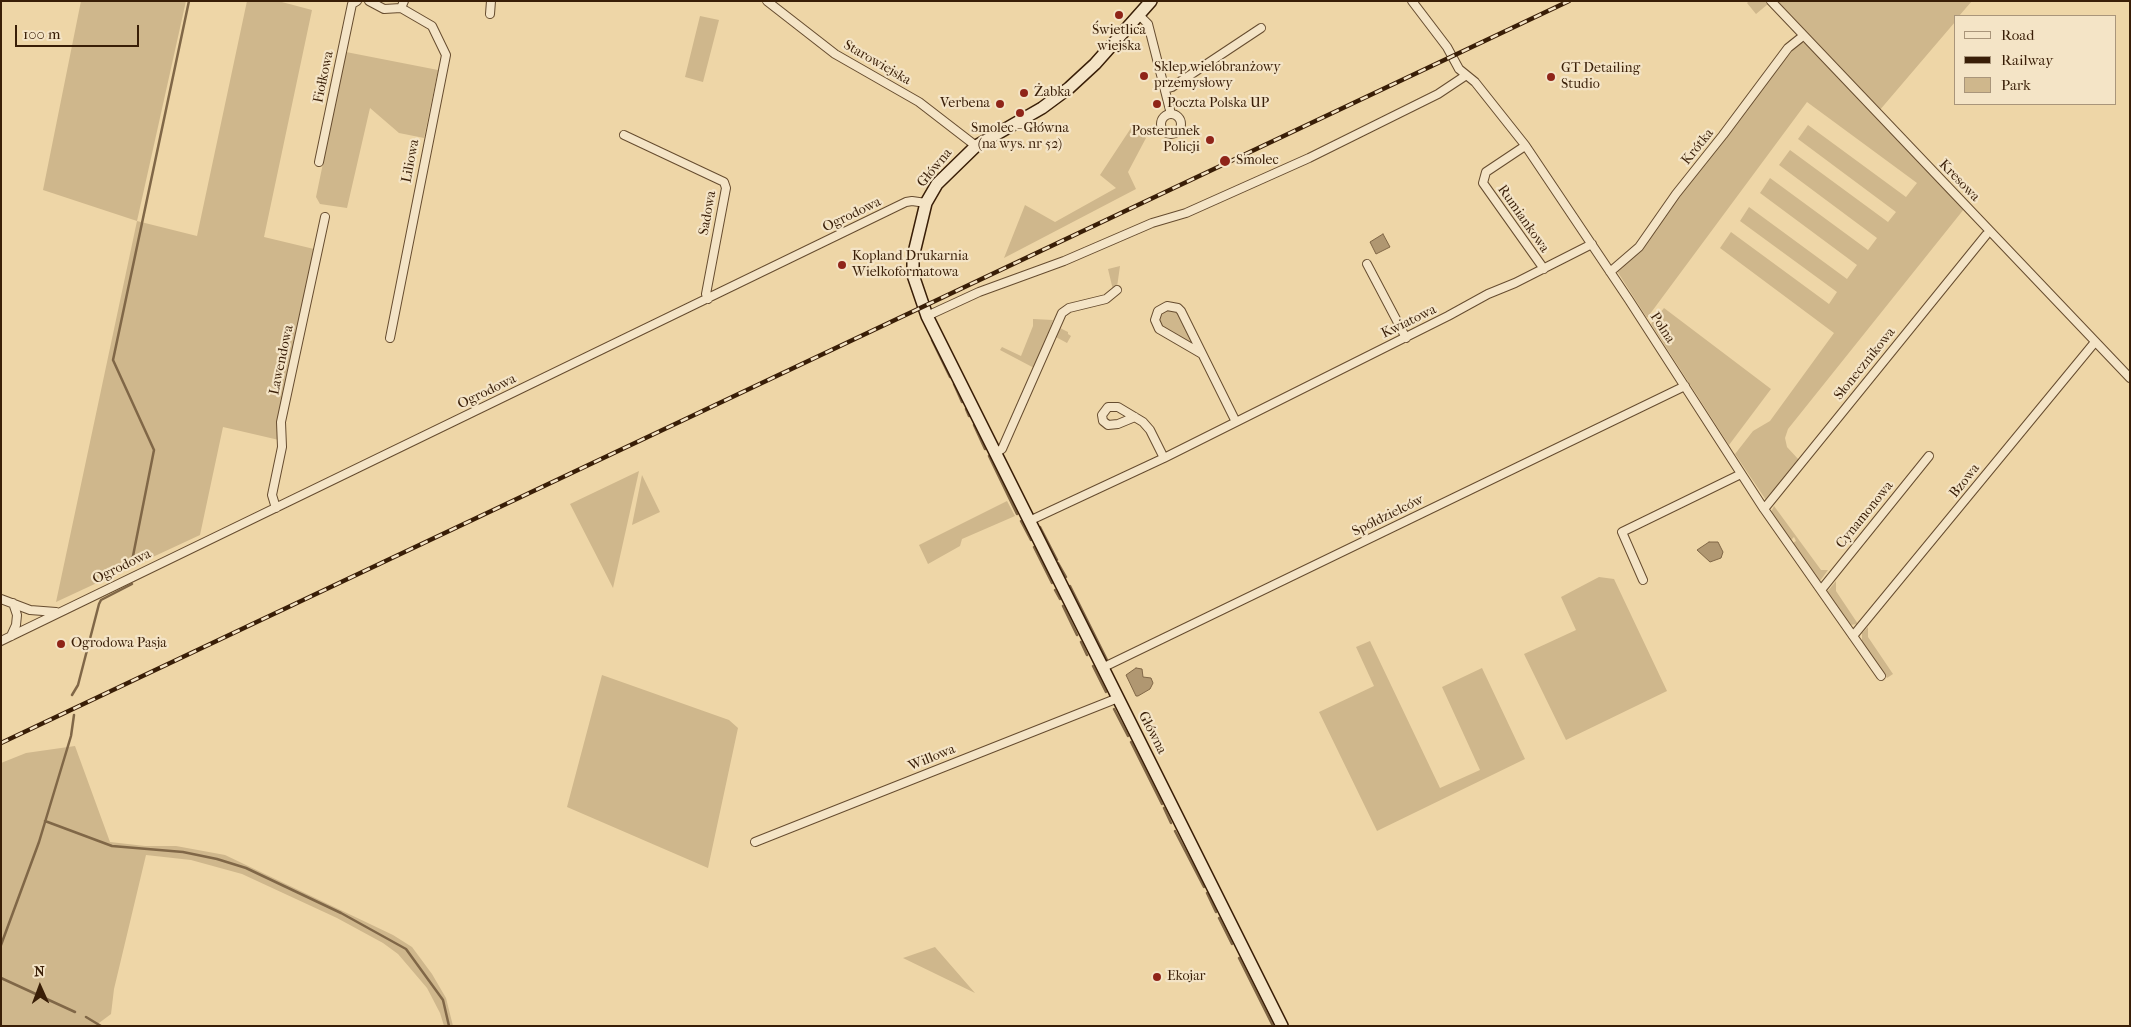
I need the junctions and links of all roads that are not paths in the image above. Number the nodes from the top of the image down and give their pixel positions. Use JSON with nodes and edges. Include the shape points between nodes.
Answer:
{"nodes":[{"id":1,"x":357,"y":1,"type":"edge"},
{"id":2,"x":369,"y":1,"type":"edge"},
{"id":3,"x":491,"y":1,"type":"edge"},
{"id":4,"x":767,"y":1,"type":"edge"},
{"id":5,"x":1151,"y":1,"type":"edge"},
{"id":6,"x":1412,"y":1,"type":"edge"},
{"id":7,"x":1771,"y":1,"type":"edge"},
{"id":8,"x":402,"y":5,"type":"edge"},
{"id":9,"x":490,"y":14,"type":"dead end"},
{"id":10,"x":1139,"y":14,"type":"junction"},
{"id":11,"x":1261,"y":28,"type":"dead end"},
{"id":12,"x":1803,"y":36,"type":"junction"},
{"id":13,"x":1464,"y":76,"type":"junction"},
{"id":14,"x":1165,"y":89,"type":"junction"},
{"id":15,"x":1171,"y":114,"type":"dead end"},
{"id":16,"x":624,"y":135,"type":"dead end"},
{"id":17,"x":976,"y":146,"type":"junction"},
{"id":18,"x":1526,"y":146,"type":"junction"},
{"id":19,"x":319,"y":162,"type":"dead end"},
{"id":20,"x":926,"y":203,"type":"junction"},
{"id":21,"x":325,"y":217,"type":"dead end"},
{"id":22,"x":1986,"y":235,"type":"dead end"},
{"id":23,"x":1592,"y":244,"type":"junction"},
{"id":24,"x":1367,"y":264,"type":"dead end"},
{"id":25,"x":1544,"y":269,"type":"junction"},
{"id":26,"x":1610,"y":272,"type":"junction"},
{"id":27,"x":1117,"y":290,"type":"dead end"},
{"id":28,"x":708,"y":299,"type":"junction"},
{"id":29,"x":927,"y":316,"type":"junction"},
{"id":30,"x":390,"y":338,"type":"dead end"},
{"id":31,"x":1406,"y":338,"type":"junction"},
{"id":32,"x":2095,"y":342,"type":"junction"},
{"id":33,"x":1202,"y":354,"type":"junction"},
{"id":34,"x":2130,"y":378,"type":"edge"},
{"id":35,"x":1685,"y":386,"type":"junction"},
{"id":36,"x":1135,"y":417,"type":"dead end"},
{"id":37,"x":1236,"y":422,"type":"junction"},
{"id":38,"x":995,"y":453,"type":"junction"},
{"id":39,"x":1929,"y":456,"type":"dead end"},
{"id":40,"x":1164,"y":458,"type":"junction"},
{"id":41,"x":1741,"y":474,"type":"junction"},
{"id":42,"x":276,"y":508,"type":"junction"},
{"id":43,"x":1764,"y":509,"type":"junction"},
{"id":44,"x":1029,"y":521,"type":"junction"},
{"id":45,"x":1643,"y":580,"type":"dead end"},
{"id":46,"x":1821,"y":590,"type":"junction"},
{"id":47,"x":1,"y":599,"type":"edge"},
{"id":48,"x":13,"y":603,"type":"junction"},
{"id":49,"x":60,"y":612,"type":"junction"},
{"id":50,"x":11,"y":636,"type":"junction"},
{"id":51,"x":1853,"y":636,"type":"junction"},
{"id":52,"x":1,"y":641,"type":"edge"},
{"id":53,"x":1102,"y":668,"type":"junction"},
{"id":54,"x":1882,"y":676,"type":"dead end"},
{"id":55,"x":1118,"y":698,"type":"junction"},
{"id":56,"x":755,"y":842,"type":"dead end"},
{"id":57,"x":1282,"y":1026,"type":"edge"}],
"edges":[{"from":1,"to":19,"type":"street","name":"Fiołkowa","via":[[352,4]]},
{"from":2,"to":8,"type":"street","via":[[384,9]]},
{"from":3,"to":9,"type":"street"},
{"from":4,"to":17,"type":"street","name":"Starowiejska","via":[[835,54],[919,102]]},
{"from":5,"to":10,"type":"street","name":"Główna"},
{"from":6,"to":13,"type":"street","name":"Polna","via":[[1447,47]]},
{"from":7,"to":12,"type":"street","name":"Kresowa"},
{"from":8,"to":30,"type":"street","name":"Liliowa","via":[[432,26],[446,55]]},
{"from":10,"to":14,"type":"street","via":[[1148,24]]},
{"from":10,"to":17,"type":"street","name":"Główna","via":[[1070,88]]},
{"from":11,"to":14,"type":"street"},
{"from":12,"to":26,"type":"street","name":"Krótka","via":[[1788,48],[1638,247]]},
{"from":12,"to":32,"type":"street","name":"Kresowa"},
{"from":13,"to":18,"type":"street","name":"Polna","via":[[1475,82]]},
{"from":13,"to":29,"type":"street","via":[[1438,94],[1361,132],[1186,213],[1152,223],[1073,257],[1010,279]]},
{"from":14,"to":15,"type":"street"},
{"from":16,"to":28,"type":"street","name":"Sadowa","via":[[724,182],[726,188],[706,294]]},
{"from":17,"to":20,"type":"street","name":"Główna","via":[[934,188]]},
{"from":18,"to":23,"type":"street","name":"Polna"},
{"from":18,"to":25,"type":"street","name":"Rumiankowa","via":[[1486,172],[1483,183]]},
{"from":20,"to":28,"type":"street","name":"Ogrodowa","via":[[906,202]]},
{"from":20,"to":29,"type":"street","name":"Główna","via":[[912,266],[916,289]]},
{"from":21,"to":42,"type":"street","name":"Lawendowa","via":[[281,422],[282,447],[272,495]]},
{"from":22,"to":43,"type":"street","name":"Słonecznikowa"},
{"from":23,"to":25,"type":"street","name":"Kwiatowa"},
{"from":23,"to":26,"type":"street","name":"Polna"},
{"from":24,"to":31,"type":"street"},
{"from":25,"to":31,"type":"street","name":"Kwiatowa","via":[[1488,294]]},
{"from":26,"to":35,"type":"street","name":"Polna"},
{"from":27,"to":38,"type":"street","via":[[1106,299],[1069,308],[1062,313],[1002,449]]},
{"from":28,"to":42,"type":"street","name":"Ogrodowa"},
{"from":29,"to":38,"type":"street","name":"Główna"},
{"from":31,"to":37,"type":"street","name":"Kwiatowa"},
{"from":32,"to":34,"type":"street","name":"Kresowa"},
{"from":32,"to":51,"type":"street","name":"Bzowa"},
{"from":33,"to":33,"type":"street","via":[[1178,308],[1167,306],[1158,311],[1155,320],[1159,329]]},
{"from":33,"to":37,"type":"street"},
{"from":35,"to":41,"type":"street","name":"Polna"},
{"from":35,"to":53,"type":"street","name":"Spółdzielców"},
{"from":36,"to":40,"type":"street","via":[[1150,430]]},
{"from":37,"to":40,"type":"street","name":"Kwiatowa"},
{"from":38,"to":44,"type":"street","name":"Główna"},
{"from":39,"to":46,"type":"street","name":"Cynamonowa"},
{"from":40,"to":44,"type":"street","name":"Kwiatowa"},
{"from":41,"to":43,"type":"street","name":"Polna"},
{"from":41,"to":45,"type":"street","via":[[1622,532]]},
{"from":42,"to":49,"type":"street","name":"Ogrodowa"},
{"from":43,"to":46,"type":"street","name":"Polna"},
{"from":44,"to":53,"type":"street","name":"Główna"},
{"from":46,"to":51,"type":"street","name":"Polna"},
{"from":47,"to":48,"type":"street","name":"Ogrodowa"},
{"from":48,"to":49,"type":"street","name":"Ogrodowa","via":[[30,610]]},
{"from":48,"to":50,"type":"street","via":[[17,615]]},
{"from":49,"to":50,"type":"street","name":"Ogrodowa"},
{"from":50,"to":52,"type":"street","name":"Ogrodowa"},
{"from":51,"to":54,"type":"street","name":"Polna"},
{"from":53,"to":55,"type":"street","name":"Główna"},
{"from":55,"to":56,"type":"street","name":"Willowa"},
{"from":55,"to":57,"type":"street","name":"Główna"}]}
